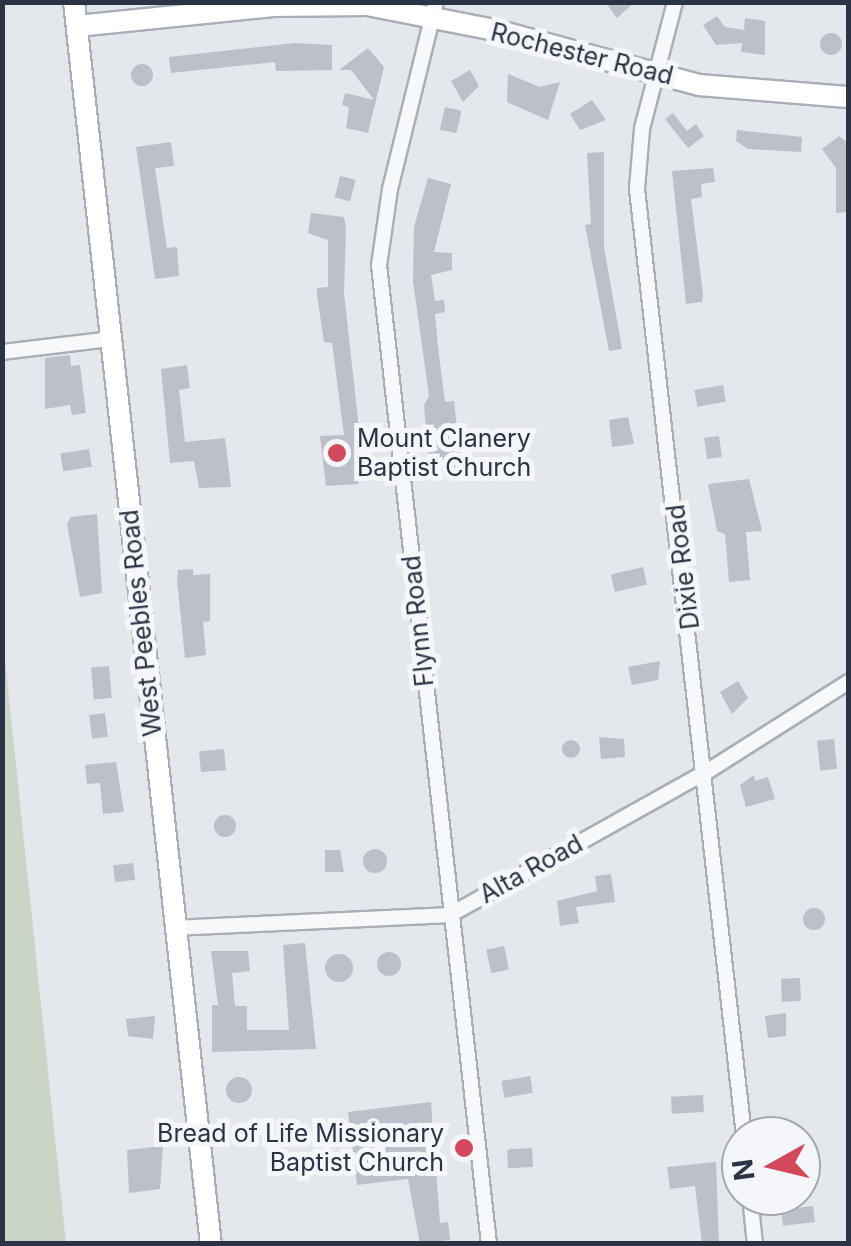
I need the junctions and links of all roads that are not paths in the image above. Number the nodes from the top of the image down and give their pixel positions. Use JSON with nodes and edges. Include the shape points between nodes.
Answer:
{"nodes":[{"id":1,"x":74,"y":2,"type":"edge"},
{"id":2,"x":676,"y":2,"type":"edge"},
{"id":3,"x":434,"y":10,"type":"edge"},
{"id":4,"x":77,"y":26,"type":"junction"},
{"id":5,"x":658,"y":73,"type":"junction"},
{"id":6,"x":848,"y":96,"type":"edge"},
{"id":7,"x":111,"y":339,"type":"junction"},
{"id":8,"x":2,"y":352,"type":"edge"},
{"id":9,"x":848,"y":682,"type":"edge"},
{"id":10,"x":708,"y":771,"type":"junction"},
{"id":11,"x":450,"y":915,"type":"junction"},
{"id":12,"x":174,"y":928,"type":"junction"},
{"id":13,"x":742,"y":1116,"type":"edge"},
{"id":14,"x":752,"y":1216,"type":"edge"},
{"id":15,"x":211,"y":1244,"type":"edge"},
{"id":16,"x":489,"y":1244,"type":"edge"},
{"id":17,"x":755,"y":1244,"type":"edge"}],
"edges":[{"from":1,"to":4,"type":"main road","name":"West Peebles Road"},
{"from":2,"to":5,"type":"street","name":"Dixie Road"},
{"from":3,"to":4,"type":"main road","name":"Rochester Road","via":[[328,3]]},
{"from":3,"to":5,"type":"main road","name":"Rochester Road"},
{"from":3,"to":11,"type":"street","name":"Flynn Road","via":[[378,266]]},
{"from":4,"to":7,"type":"main road","name":"West Peebles Road"},
{"from":5,"to":6,"type":"main road","name":"Rochester Road","via":[[753,94]]},
{"from":5,"to":10,"type":"street","name":"Dixie Road","via":[[642,129],[637,188]]},
{"from":7,"to":8,"type":"street"},
{"from":7,"to":12,"type":"main road","name":"West Peebles Road"},
{"from":9,"to":10,"type":"street","name":"Alta Road"},
{"from":10,"to":11,"type":"street","name":"Alta Road"},
{"from":10,"to":13,"type":"street","name":"Dixie Road"},
{"from":11,"to":12,"type":"street","name":"Alta Road"},
{"from":11,"to":16,"type":"street","name":"Flynn Road"},
{"from":12,"to":15,"type":"main road","name":"West Peebles Road"},
{"from":14,"to":17,"type":"street"}]}
